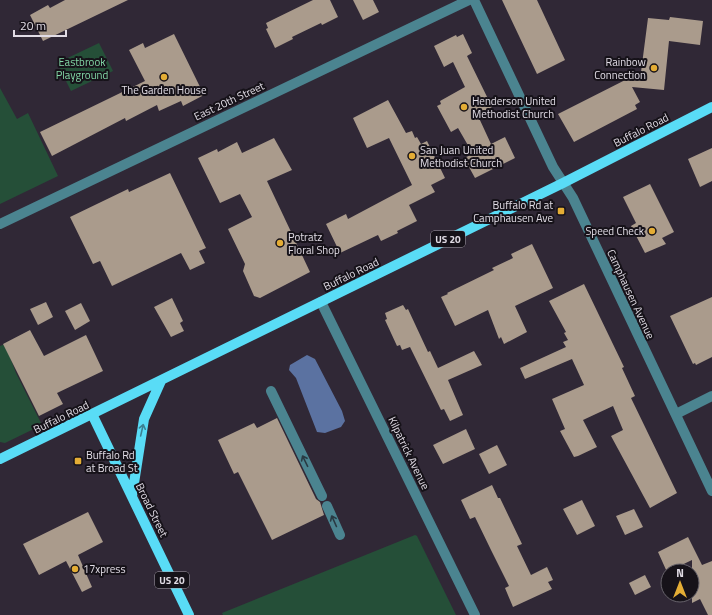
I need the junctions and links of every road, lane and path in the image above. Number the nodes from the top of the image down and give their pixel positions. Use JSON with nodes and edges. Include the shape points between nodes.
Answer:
{"nodes":[{"id":1,"x":469,"y":0,"type":"edge"},
{"id":2,"x":474,"y":0,"type":"edge"},
{"id":3,"x":712,"y":107,"type":"edge"},
{"id":4,"x":563,"y":183,"type":"junction"},
{"id":5,"x":0,"y":224,"type":"edge"},
{"id":6,"x":321,"y":302,"type":"junction"},
{"id":7,"x":161,"y":381,"type":"junction"},
{"id":8,"x":271,"y":391,"type":"dead end"},
{"id":9,"x":712,"y":396,"type":"edge"},
{"id":10,"x":92,"y":414,"type":"junction"},
{"id":11,"x":676,"y":414,"type":"junction"},
{"id":12,"x":0,"y":459,"type":"edge"},
{"id":13,"x":712,"y":491,"type":"edge"},
{"id":14,"x":322,"y":496,"type":"dead end"},
{"id":15,"x":132,"y":497,"type":"junction"},
{"id":16,"x":327,"y":506,"type":"dead end"},
{"id":17,"x":340,"y":536,"type":"dead end"},
{"id":18,"x":189,"y":615,"type":"edge"},
{"id":19,"x":476,"y":615,"type":"edge"}],
"edges":[{"from":1,"to":5,"type":"street","name":"East 20th Street"},
{"from":2,"to":4,"type":"street","name":"Camphausen Avenue"},
{"from":3,"to":4,"type":"main road","name":"Buffalo Road","number":"US 20"},
{"from":4,"to":6,"type":"main road","name":"Buffalo Road","number":"US 20"},
{"from":4,"to":11,"type":"street","name":"Camphausen Avenue","via":[[573,198]]},
{"from":6,"to":7,"type":"main road","name":"Buffalo Road","number":"US 20"},
{"from":6,"to":19,"type":"street","name":"Kilpatrick Avenue"},
{"from":7,"to":10,"type":"main road","name":"Buffalo Road","number":"US 20"},
{"from":15,"to":7,"type":"main road","one_way":true,"via":[[142,427]]},
{"from":14,"to":8,"type":"street","one_way":true},
{"from":9,"to":11,"type":"street"},
{"from":10,"to":12,"type":"main road","name":"Buffalo Road"},
{"from":10,"to":15,"type":"main road","name":"Broad Street","number":"US 20"},
{"from":11,"to":13,"type":"street","name":"Camphausen Avenue"},
{"from":15,"to":18,"type":"main road","name":"Broad Street","number":"US 20"},
{"from":17,"to":16,"type":"street","one_way":true}]}
